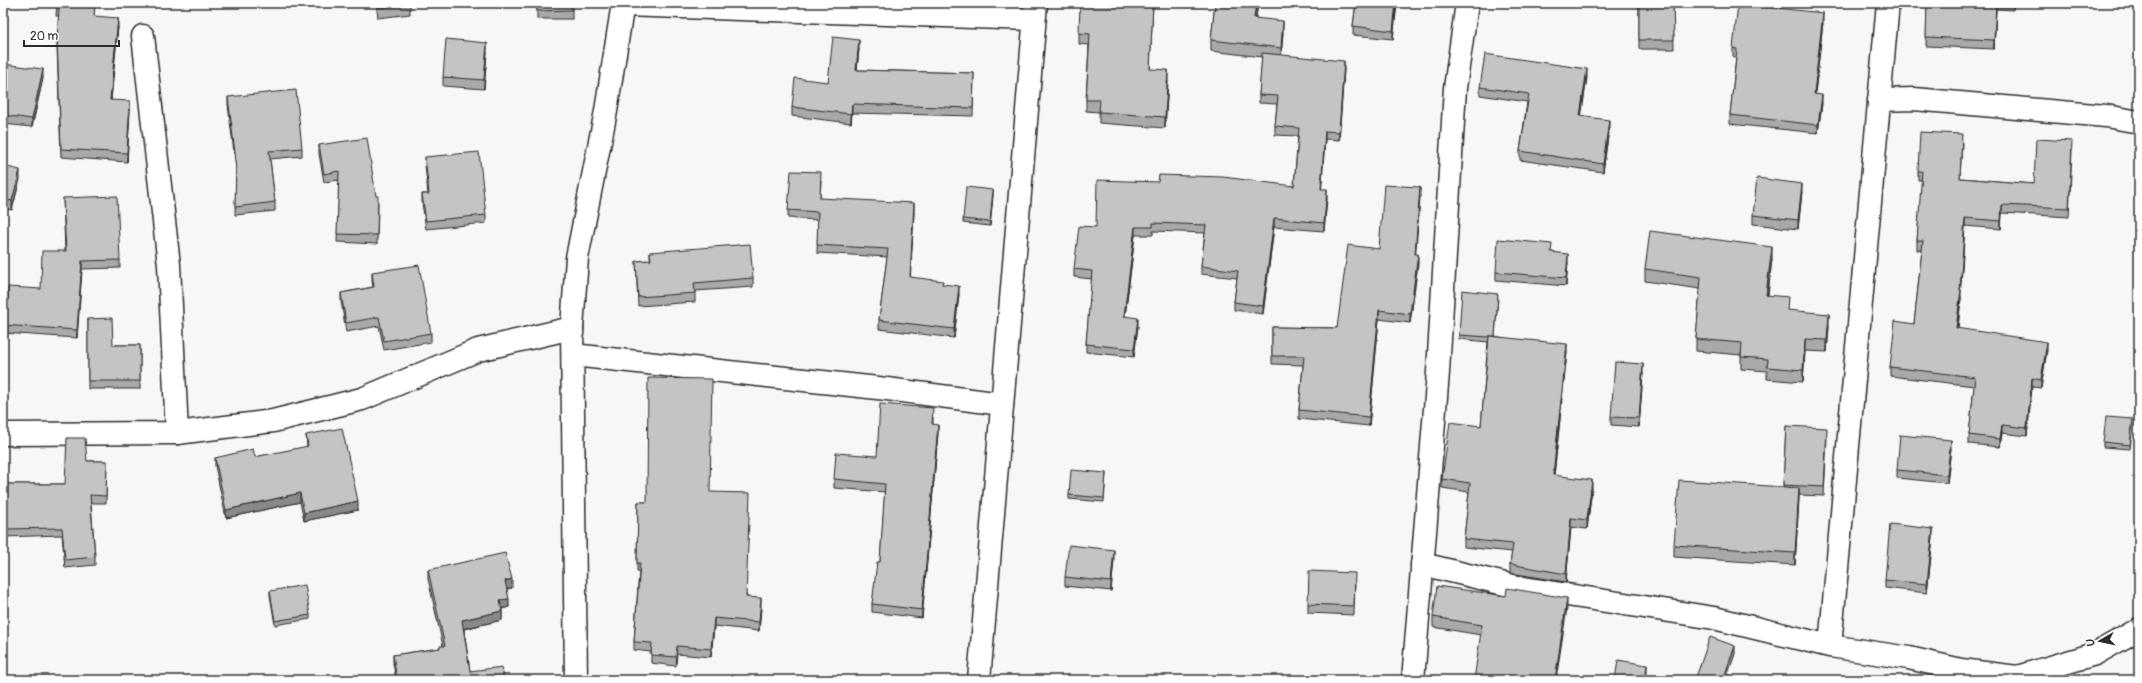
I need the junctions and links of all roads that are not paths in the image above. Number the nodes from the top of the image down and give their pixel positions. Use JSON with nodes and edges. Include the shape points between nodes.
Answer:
{"nodes":[{"id":1,"x":1467,"y":3,"type":"edge"},
{"id":2,"x":1888,"y":3,"type":"edge"},
{"id":3,"x":623,"y":4,"type":"edge"},
{"id":4,"x":1035,"y":11,"type":"edge"},
{"id":5,"x":143,"y":36,"type":"dead end"},
{"id":6,"x":1879,"y":100,"type":"junction"},
{"id":7,"x":2139,"y":122,"type":"edge"},
{"id":8,"x":572,"y":328,"type":"junction"},
{"id":9,"x":572,"y":355,"type":"junction"},
{"id":10,"x":1002,"y":404,"type":"junction"},
{"id":11,"x":177,"y":433,"type":"junction"},
{"id":12,"x":3,"y":434,"type":"edge"},
{"id":13,"x":1422,"y":564,"type":"junction"},
{"id":14,"x":2139,"y":629,"type":"edge"},
{"id":15,"x":1830,"y":646,"type":"junction"},
{"id":16,"x":576,"y":680,"type":"edge"},
{"id":17,"x":979,"y":680,"type":"edge"},
{"id":18,"x":1413,"y":680,"type":"edge"}],
"edges":[{"from":1,"to":13,"type":"street","via":[[1455,88],[1438,372]]},
{"from":2,"to":6,"type":"street"},
{"from":3,"to":4,"type":"street"},
{"from":3,"to":8,"type":"street","via":[[606,111],[577,258]]},
{"from":4,"to":10,"type":"street"},
{"from":5,"to":11,"type":"street","via":[[168,265]]},
{"from":6,"to":7,"type":"street","via":[[1914,99],[2106,116]]},
{"from":6,"to":15,"type":"street"},
{"from":8,"to":9,"type":"street"},
{"from":8,"to":11,"type":"street","via":[[478,350],[362,399],[273,421]]},
{"from":9,"to":10,"type":"street"},
{"from":9,"to":16,"type":"street"},
{"from":10,"to":17,"type":"street"},
{"from":11,"to":12,"type":"street"},
{"from":13,"to":15,"type":"street","via":[[1517,587],[1714,618]]},
{"from":13,"to":18,"type":"street"},
{"from":14,"to":15,"type":"street","via":[[2095,654],[2017,677],[1961,670],[1909,658]]}]}
